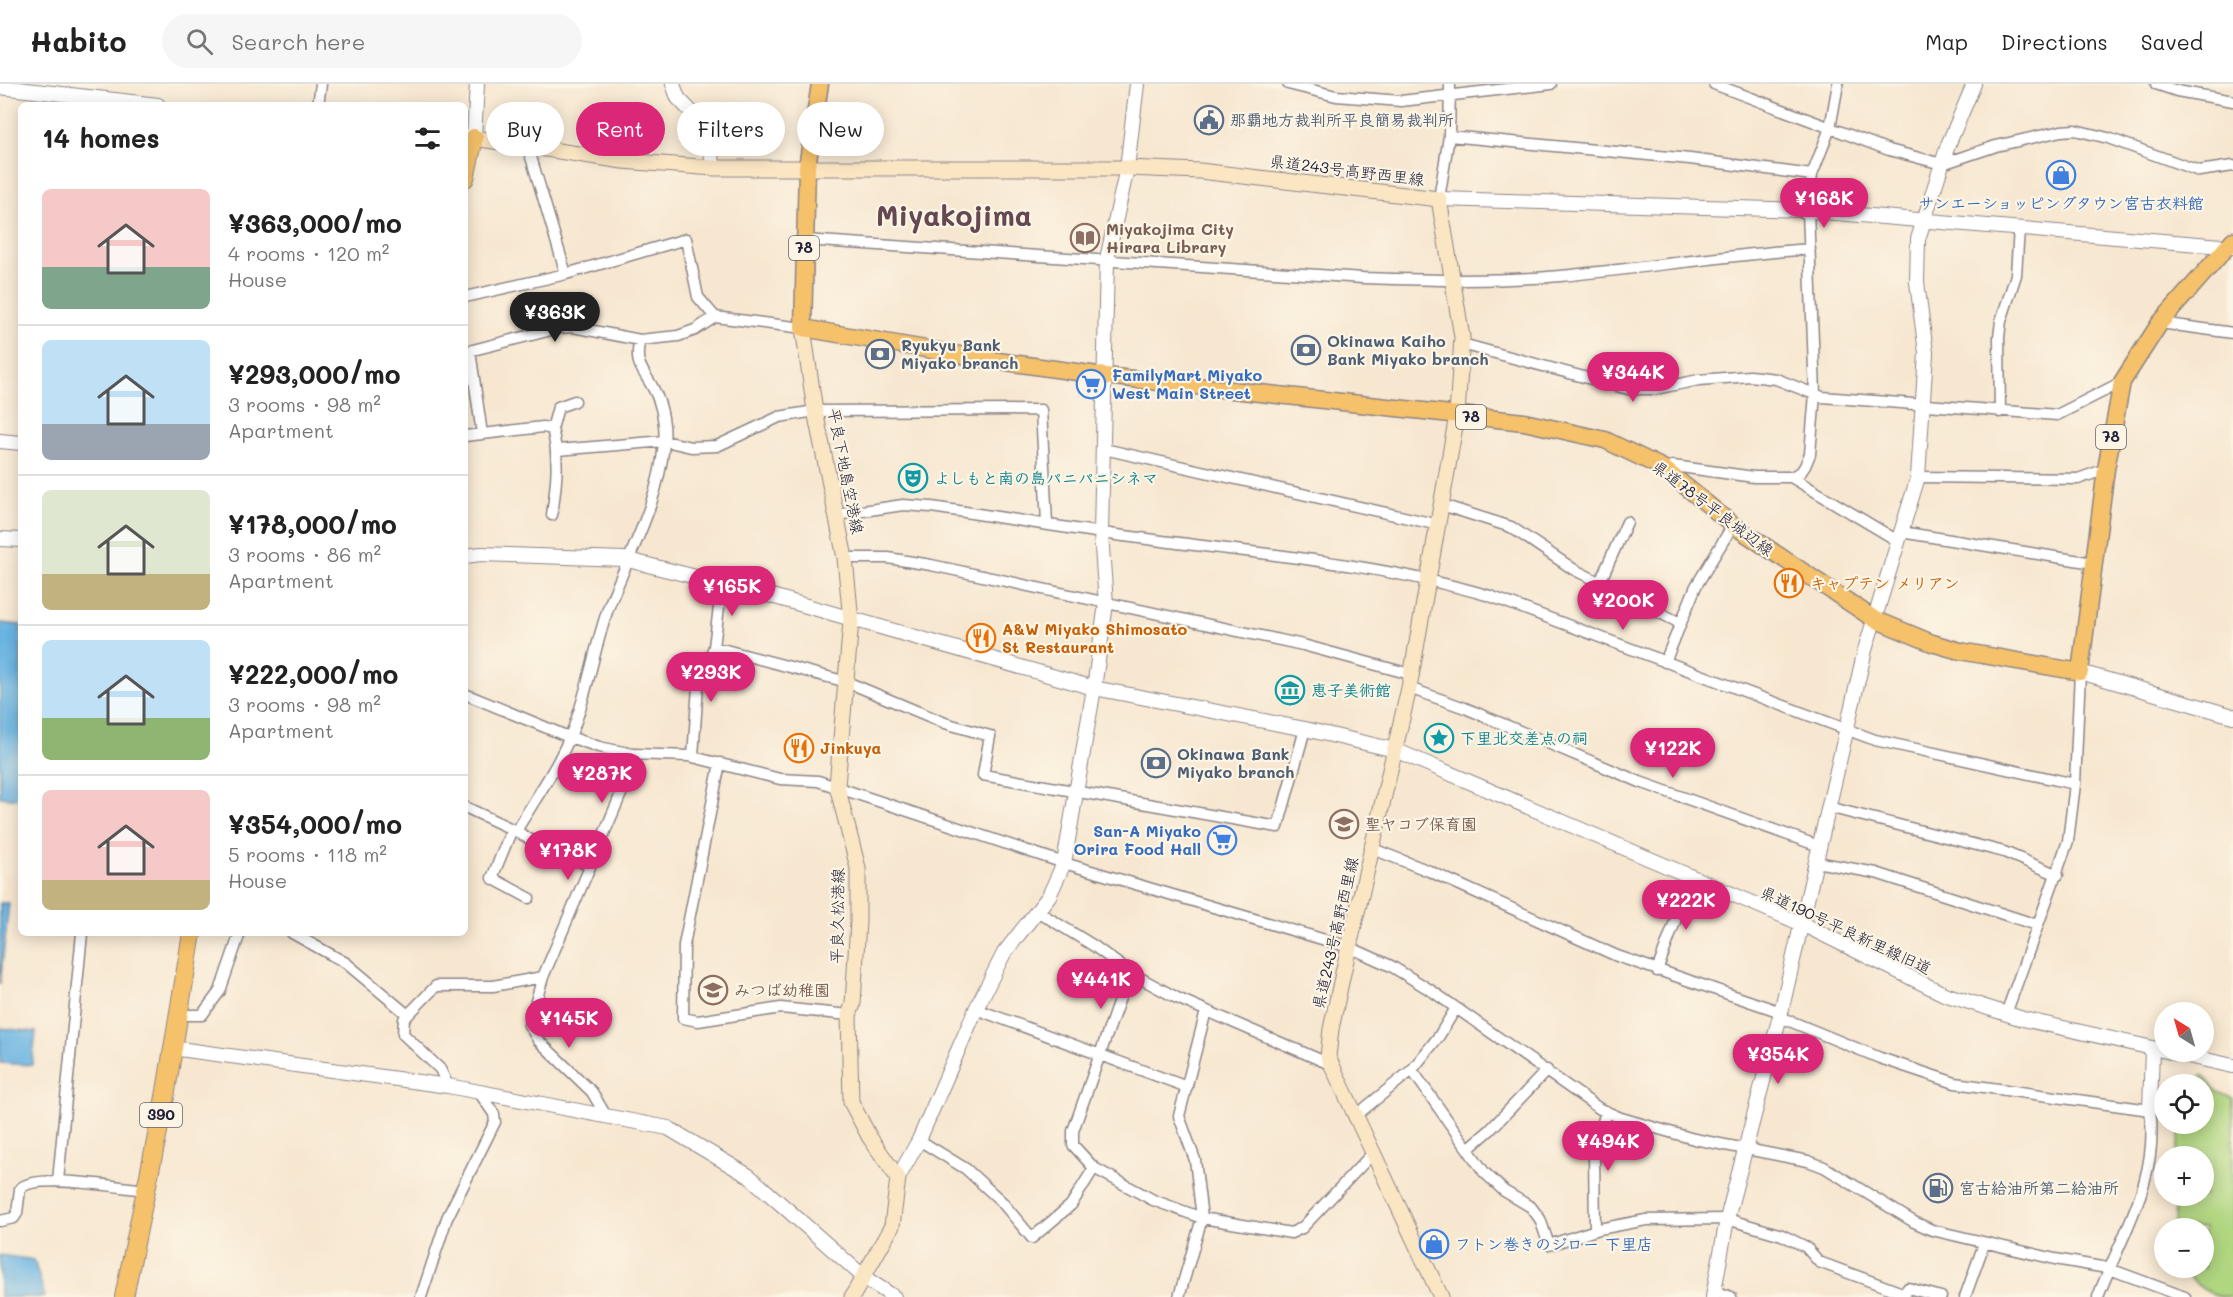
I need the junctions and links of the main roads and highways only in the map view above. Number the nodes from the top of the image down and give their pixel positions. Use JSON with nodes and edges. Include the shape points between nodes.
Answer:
{"nodes":[{"id":1,"x":820,"y":84,"type":"edge"},
{"id":2,"x":470,"y":137,"type":"edge"},
{"id":3,"x":468,"y":153,"type":"edge"},
{"id":4,"x":807,"y":167,"type":"junction"},
{"id":5,"x":2231,"y":244,"type":"edge"},
{"id":6,"x":803,"y":328,"type":"junction"},
{"id":7,"x":1457,"y":416,"type":"junction"},
{"id":8,"x":851,"y":621,"type":"joint"},
{"id":9,"x":191,"y":936,"type":"edge"},
{"id":10,"x":124,"y":1297,"type":"edge"},
{"id":11,"x":852,"y":1297,"type":"edge"},
{"id":12,"x":1441,"y":1297,"type":"edge"}],
"edges":[{"from":1,"to":4,"type":"main road"},
{"from":2,"to":3,"type":"highway"},
{"from":2,"to":4,"type":"main road","name":"県道243号高野西里線","via":[[623,161],[714,168]]},
{"from":4,"to":6,"type":"main road","number":"78"},
{"from":4,"to":7,"type":"main road","name":"県道243号高野西里線","via":[[1200,171],[1439,199],[1462,344]]},
{"from":5,"to":7,"type":"main road","name":"県道78号平良城辺線","number":"78","via":[[2160,323],[2122,382],[2106,469],[2080,672],[1960,651],[1874,619],[1733,525],[1663,468],[1605,440],[1524,422]]},
{"from":6,"to":7,"type":"main road","name":"県道78号平良城辺線","number":"78","via":[[1104,376]]},
{"from":6,"to":8,"type":"main road","name":"平良下地島空港線","via":[[844,558]]},
{"from":7,"to":12,"type":"main road","name":"県道243号高野西里線","via":[[1410,681],[1331,1029],[1328,1057]]},
{"from":8,"to":11,"type":"main road","name":"平良久松港線","via":[[837,786],[858,868],[858,921],[849,1016],[851,1102],[898,1178],[892,1226]]},
{"from":9,"to":10,"type":"highway","number":"390"}]}
